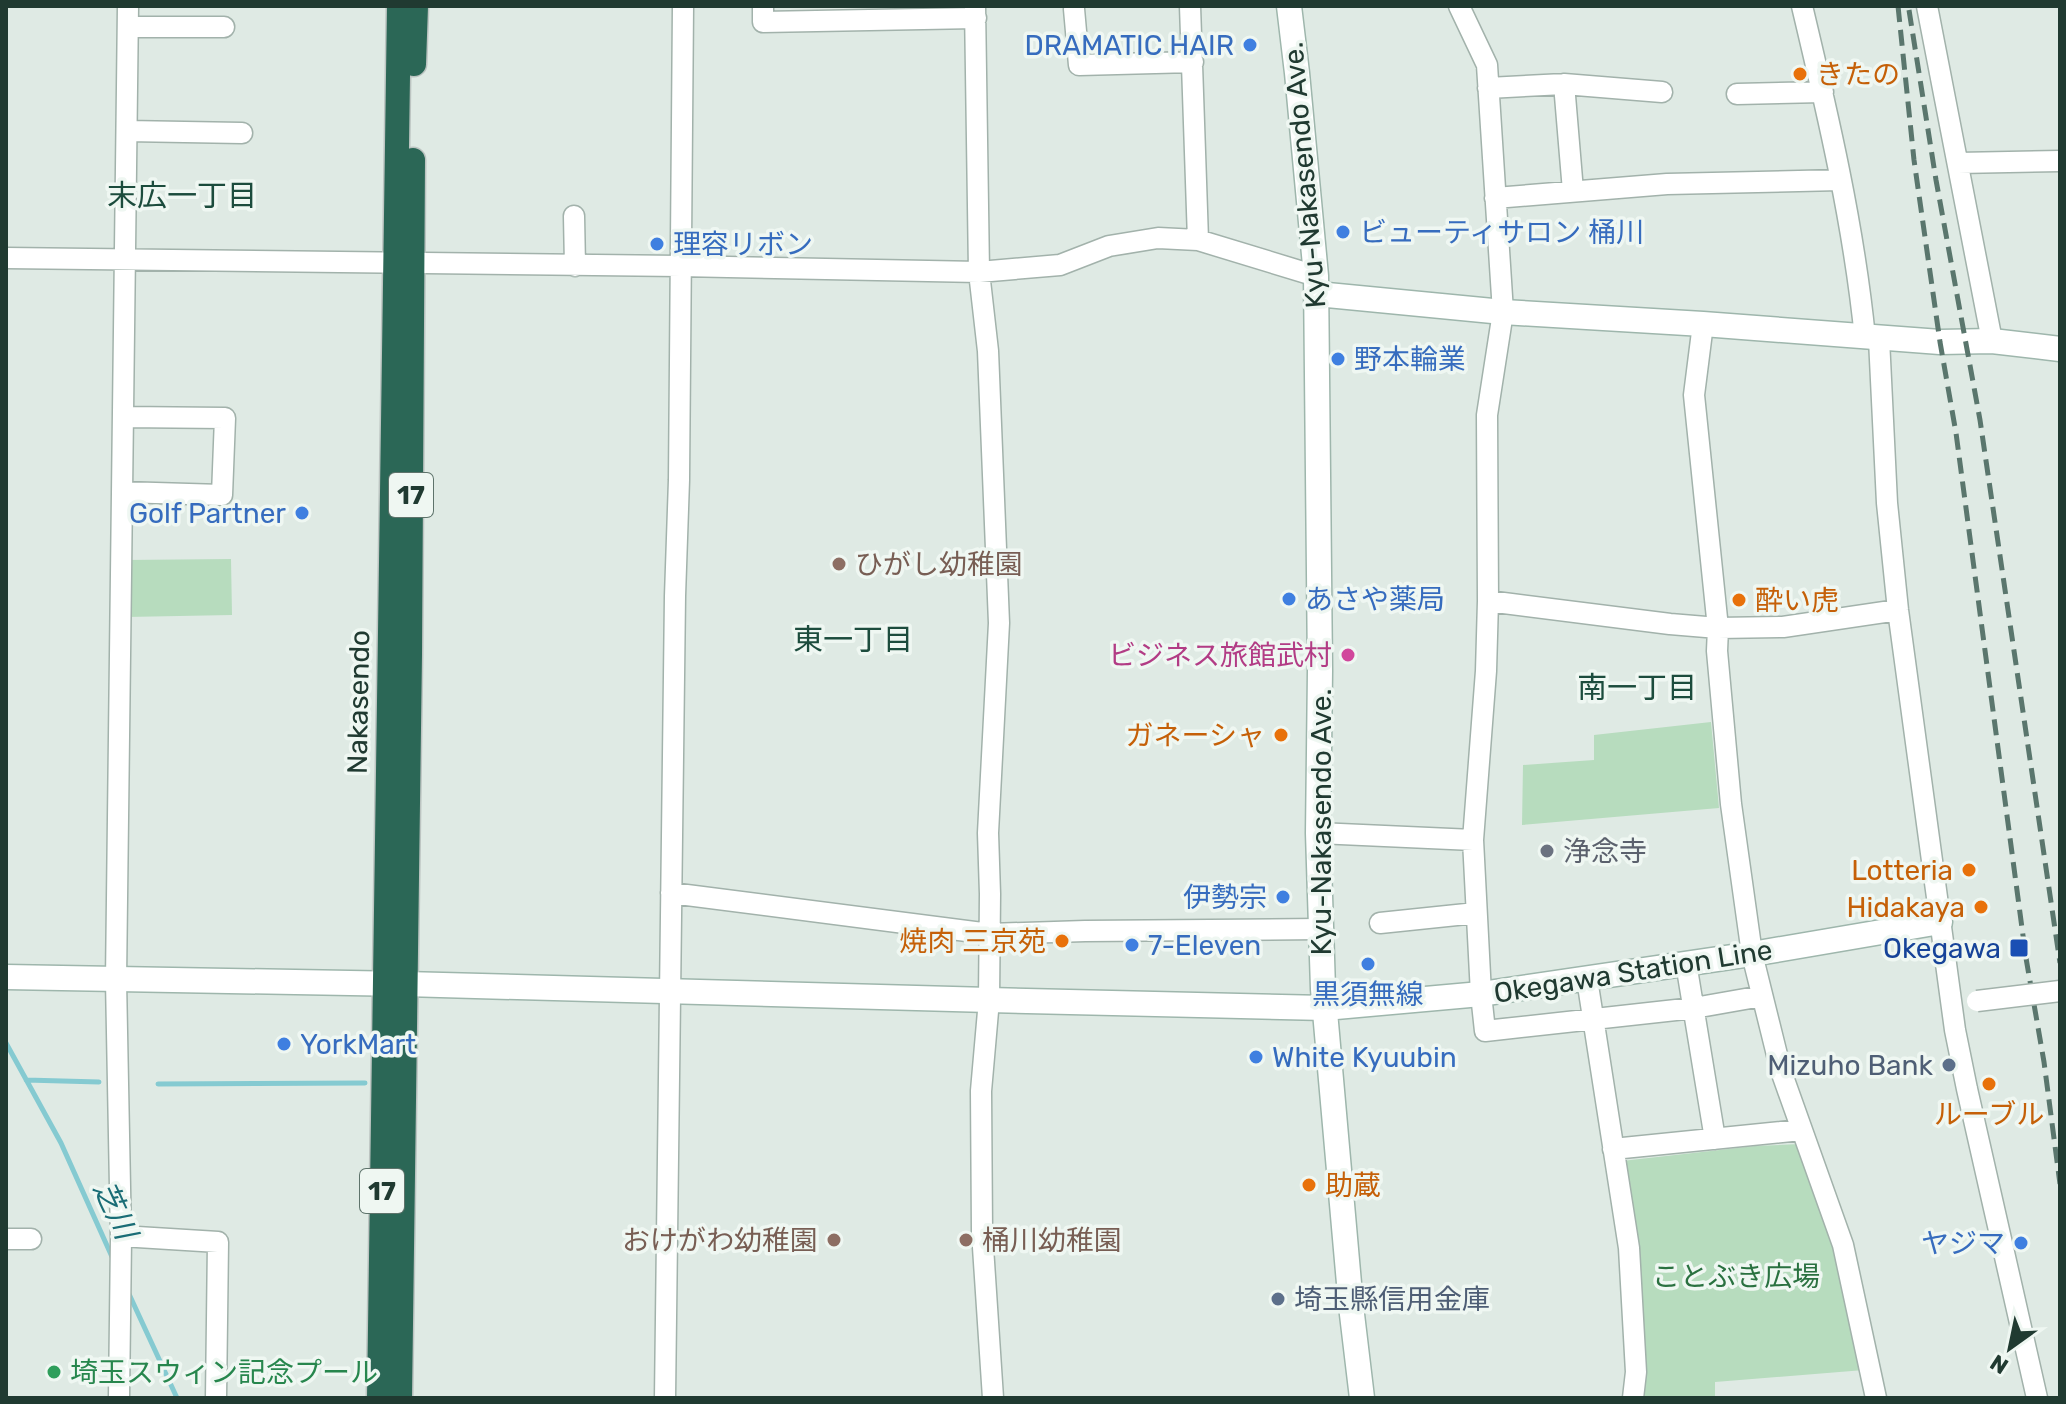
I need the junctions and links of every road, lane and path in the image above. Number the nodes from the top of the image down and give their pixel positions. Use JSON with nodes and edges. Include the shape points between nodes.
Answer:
{"nodes":[{"id":1,"x":128,"y":6,"type":"edge"},
{"id":2,"x":399,"y":6,"type":"edge"},
{"id":3,"x":416,"y":6,"type":"edge"},
{"id":4,"x":675,"y":6,"type":"edge"},
{"id":5,"x":683,"y":6,"type":"edge"},
{"id":6,"x":763,"y":6,"type":"edge"},
{"id":7,"x":1190,"y":6,"type":"edge"},
{"id":8,"x":1289,"y":6,"type":"edge"},
{"id":9,"x":1459,"y":6,"type":"edge"},
{"id":10,"x":1802,"y":6,"type":"edge"},
{"id":11,"x":1927,"y":6,"type":"edge"},
{"id":12,"x":1074,"y":9,"type":"dead end"},
{"id":13,"x":976,"y":12,"type":"edge"},
{"id":14,"x":128,"y":27,"type":"junction"},
{"id":15,"x":224,"y":27,"type":"dead end"},
{"id":16,"x":1193,"y":62,"type":"junction"},
{"id":17,"x":1564,"y":84,"type":"junction"},
{"id":18,"x":1488,"y":88,"type":"junction"},
{"id":19,"x":1662,"y":92,"type":"dead end"},
{"id":20,"x":1823,"y":92,"type":"junction"},
{"id":21,"x":1737,"y":94,"type":"dead end"},
{"id":22,"x":127,"y":131,"type":"junction"},
{"id":23,"x":242,"y":133,"type":"dead end"},
{"id":24,"x":2060,"y":161,"type":"edge"},
{"id":25,"x":1958,"y":163,"type":"junction"},
{"id":26,"x":1840,"y":180,"type":"junction"},
{"id":27,"x":1573,"y":191,"type":"junction"},
{"id":28,"x":1495,"y":198,"type":"junction"},
{"id":29,"x":574,"y":216,"type":"dead end"},
{"id":30,"x":1198,"y":240,"type":"junction"},
{"id":31,"x":6,"y":258,"type":"edge"},
{"id":32,"x":126,"y":261,"type":"junction"},
{"id":33,"x":404,"y":263,"type":"junction"},
{"id":34,"x":575,"y":266,"type":"junction"},
{"id":35,"x":680,"y":266,"type":"junction"},
{"id":36,"x":979,"y":272,"type":"junction"},
{"id":37,"x":1316,"y":285,"type":"junction"},
{"id":38,"x":1503,"y":312,"type":"junction"},
{"id":39,"x":1703,"y":324,"type":"junction"},
{"id":40,"x":1872,"y":338,"type":"junction"},
{"id":41,"x":1992,"y":341,"type":"junction"},
{"id":42,"x":2060,"y":349,"type":"edge"},
{"id":43,"x":124,"y":417,"type":"junction"},
{"id":44,"x":122,"y":492,"type":"junction"},
{"id":45,"x":1488,"y":601,"type":"junction"},
{"id":46,"x":1898,"y":610,"type":"junction"},
{"id":47,"x":1718,"y":628,"type":"junction"},
{"id":48,"x":1318,"y":833,"type":"junction"},
{"id":49,"x":1473,"y":840,"type":"junction"},
{"id":50,"x":671,"y":893,"type":"junction"},
{"id":51,"x":1476,"y":913,"type":"junction"},
{"id":52,"x":1940,"y":922,"type":"junction"},
{"id":53,"x":1380,"y":923,"type":"dead end"},
{"id":54,"x":1321,"y":929,"type":"junction"},
{"id":55,"x":990,"y":934,"type":"junction"},
{"id":56,"x":1752,"y":954,"type":"junction"},
{"id":57,"x":1686,"y":963,"type":"junction"},
{"id":58,"x":6,"y":977,"type":"edge"},
{"id":59,"x":1587,"y":979,"type":"junction"},
{"id":60,"x":116,"y":980,"type":"junction"},
{"id":61,"x":394,"y":984,"type":"junction"},
{"id":62,"x":2060,"y":991,"type":"edge"},
{"id":63,"x":671,"y":992,"type":"junction"},
{"id":64,"x":1481,"y":994,"type":"junction"},
{"id":65,"x":1762,"y":996,"type":"junction"},
{"id":66,"x":989,"y":1000,"type":"junction"},
{"id":67,"x":1977,"y":1001,"type":"dead end"},
{"id":68,"x":1325,"y":1008,"type":"junction"},
{"id":69,"x":1694,"y":1008,"type":"junction"},
{"id":70,"x":1594,"y":1019,"type":"junction"},
{"id":71,"x":1801,"y":1130,"type":"junction"},
{"id":72,"x":1715,"y":1139,"type":"junction"},
{"id":73,"x":1613,"y":1149,"type":"junction"},
{"id":74,"x":121,"y":1238,"type":"junction"},
{"id":75,"x":6,"y":1239,"type":"edge"},
{"id":76,"x":31,"y":1239,"type":"dead end"},
{"id":77,"x":119,"y":1398,"type":"edge"},
{"id":78,"x":216,"y":1398,"type":"edge"},
{"id":79,"x":379,"y":1398,"type":"edge"},
{"id":80,"x":400,"y":1398,"type":"edge"},
{"id":81,"x":665,"y":1398,"type":"edge"},
{"id":82,"x":993,"y":1398,"type":"edge"},
{"id":83,"x":1362,"y":1398,"type":"edge"},
{"id":84,"x":1633,"y":1398,"type":"edge"},
{"id":85,"x":1876,"y":1398,"type":"edge"},
{"id":86,"x":2036,"y":1398,"type":"edge"}],
"edges":[{"from":1,"to":14,"type":"street"},
{"from":2,"to":33,"type":"highway","name":"Nakasendo","number":"17"},
{"from":3,"to":33,"type":"highway","name":"Nakasendo","number":"17"},
{"from":4,"to":5,"type":"street"},
{"from":5,"to":35,"type":"street"},
{"from":6,"to":13,"type":"street","via":[[763,22]]},
{"from":7,"to":16,"type":"street"},
{"from":8,"to":37,"type":"street","name":"Kyu-Nakasendo Ave."},
{"from":9,"to":18,"type":"street","via":[[1487,65]]},
{"from":10,"to":20,"type":"street"},
{"from":11,"to":25,"type":"street"},
{"from":12,"to":16,"type":"street","via":[[1079,65]]},
{"from":13,"to":36,"type":"street"},
{"from":14,"to":15,"type":"street"},
{"from":14,"to":22,"type":"street"},
{"from":16,"to":30,"type":"street"},
{"from":17,"to":18,"type":"street"},
{"from":17,"to":19,"type":"street"},
{"from":17,"to":27,"type":"street"},
{"from":18,"to":28,"type":"street"},
{"from":20,"to":21,"type":"street"},
{"from":20,"to":26,"type":"street"},
{"from":22,"to":23,"type":"street"},
{"from":22,"to":32,"type":"street"},
{"from":24,"to":25,"type":"street"},
{"from":25,"to":41,"type":"street"},
{"from":26,"to":27,"type":"street"},
{"from":26,"to":40,"type":"street"},
{"from":27,"to":28,"type":"street"},
{"from":28,"to":38,"type":"street"},
{"from":29,"to":34,"type":"street"},
{"from":30,"to":36,"type":"street","via":[[1158,238],[1109,246],[1060,265]]},
{"from":30,"to":37,"type":"street"},
{"from":31,"to":32,"type":"street"},
{"from":32,"to":33,"type":"street"},
{"from":32,"to":43,"type":"street"},
{"from":33,"to":34,"type":"street"},
{"from":33,"to":61,"type":"highway","name":"Nakasendo","number":"17"},
{"from":34,"to":35,"type":"street"},
{"from":35,"to":36,"type":"street"},
{"from":35,"to":50,"type":"street"},
{"from":36,"to":55,"type":"street","via":[[988,351],[999,623],[988,833]]},
{"from":37,"to":38,"type":"street"},
{"from":37,"to":48,"type":"street","name":"Kyu-Nakasendo Ave."},
{"from":38,"to":39,"type":"street"},
{"from":38,"to":45,"type":"street","via":[[1487,415]]},
{"from":39,"to":40,"type":"street"},
{"from":39,"to":47,"type":"street","via":[[1694,395]]},
{"from":40,"to":41,"type":"street"},
{"from":40,"to":46,"type":"street"},
{"from":41,"to":42,"type":"street"},
{"from":43,"to":44,"type":"street"},
{"from":43,"to":44,"type":"street","via":[[225,418],[222,495]]},
{"from":44,"to":60,"type":"street"},
{"from":45,"to":47,"type":"street"},
{"from":45,"to":49,"type":"street"},
{"from":46,"to":47,"type":"street","via":[[1783,627]]},
{"from":46,"to":52,"type":"street"},
{"from":47,"to":56,"type":"street","via":[[1731,804]]},
{"from":48,"to":49,"type":"street"},
{"from":48,"to":54,"type":"street","name":"Kyu-Nakasendo Ave."},
{"from":49,"to":51,"type":"street"},
{"from":50,"to":55,"type":"street"},
{"from":50,"to":63,"type":"street"},
{"from":51,"to":53,"type":"street"},
{"from":51,"to":64,"type":"street"},
{"from":52,"to":56,"type":"street","name":"Okegawa Station Line"},
{"from":52,"to":86,"type":"street","via":[[1964,1075]]},
{"from":54,"to":55,"type":"street"},
{"from":54,"to":68,"type":"street","name":"Kyu-Nakasendo Ave."},
{"from":55,"to":66,"type":"street"},
{"from":56,"to":57,"type":"street","name":"Okegawa Station Line"},
{"from":56,"to":65,"type":"street"},
{"from":57,"to":59,"type":"street","name":"Okegawa Station Line"},
{"from":57,"to":69,"type":"street"},
{"from":58,"to":60,"type":"street","name":"Okegawa Station Line"},
{"from":59,"to":64,"type":"street","name":"Okegawa Station Line"},
{"from":59,"to":70,"type":"street"},
{"from":60,"to":61,"type":"street","name":"Okegawa Station Line"},
{"from":60,"to":74,"type":"street"},
{"from":61,"to":63,"type":"street","name":"Okegawa Station Line"},
{"from":61,"to":79,"type":"highway","name":"Nakasendo","number":"17"},
{"from":61,"to":80,"type":"highway","name":"Nakasendo","number":"17"},
{"from":62,"to":67,"type":"street","bridge":true},
{"from":63,"to":66,"type":"street","name":"Okegawa Station Line"},
{"from":63,"to":81,"type":"street"},
{"from":64,"to":68,"type":"street","name":"Okegawa Station Line"},
{"from":64,"to":70,"type":"street","via":[[1485,1031]]},
{"from":65,"to":69,"type":"street"},
{"from":65,"to":71,"type":"street"},
{"from":66,"to":68,"type":"street","name":"Okegawa Station Line"},
{"from":66,"to":82,"type":"street","via":[[981,1091],[982,1217]]},
{"from":68,"to":83,"type":"street","name":"Kyu-Nakasendo Ave."},
{"from":69,"to":70,"type":"street"},
{"from":69,"to":72,"type":"street"},
{"from":70,"to":73,"type":"street"},
{"from":71,"to":72,"type":"street"},
{"from":71,"to":85,"type":"street","via":[[1843,1245]]},
{"from":72,"to":73,"type":"street"},
{"from":73,"to":84,"type":"street","via":[[1629,1248]]},
{"from":74,"to":77,"type":"street"},
{"from":74,"to":78,"type":"street","via":[[218,1242]]},
{"from":75,"to":76,"type":"street"}]}
